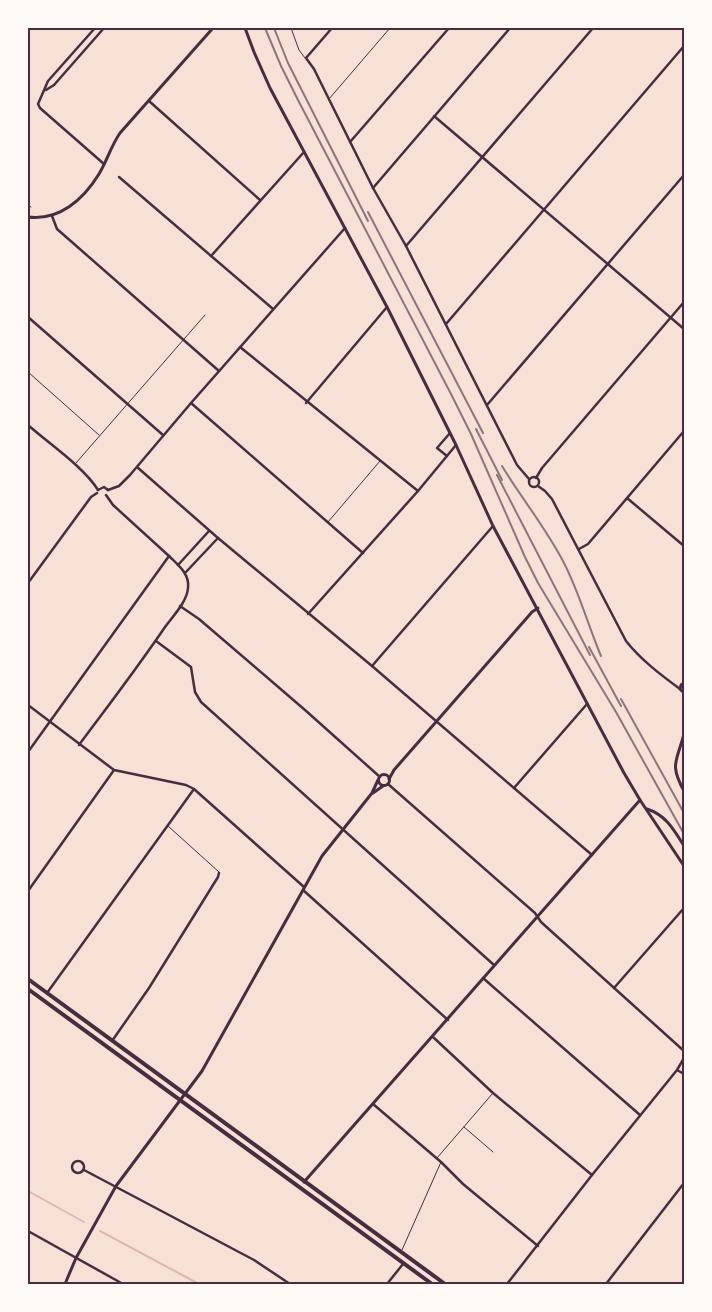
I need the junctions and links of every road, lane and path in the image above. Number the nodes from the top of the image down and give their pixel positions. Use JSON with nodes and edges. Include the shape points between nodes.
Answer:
{"nodes":[{"id":1,"x":95,"y":28,"type":"edge"},
{"id":2,"x":104,"y":28,"type":"edge"},
{"id":3,"x":213,"y":28,"type":"edge"},
{"id":4,"x":245,"y":28,"type":"edge"},
{"id":5,"x":291,"y":28,"type":"edge"},
{"id":6,"x":332,"y":28,"type":"edge"},
{"id":7,"x":390,"y":28,"type":"edge"},
{"id":8,"x":448,"y":28,"type":"edge"},
{"id":9,"x":510,"y":28,"type":"edge"},
{"id":10,"x":593,"y":28,"type":"edge"},
{"id":11,"x":684,"y":46,"type":"edge"},
{"id":12,"x":306,"y":58,"type":"junction"},
{"id":13,"x":44,"y":91,"type":"junction"},
{"id":14,"x":329,"y":99,"type":"junction"},
{"id":15,"x":149,"y":101,"type":"junction"},
{"id":16,"x":434,"y":116,"type":"junction"},
{"id":17,"x":350,"y":142,"type":"junction"},
{"id":18,"x":304,"y":152,"type":"junction"},
{"id":19,"x":483,"y":157,"type":"junction"},
{"id":20,"x":104,"y":164,"type":"junction"},
{"id":21,"x":684,"y":175,"type":"edge"},
{"id":22,"x":119,"y":177,"type":"dead end"},
{"id":23,"x":373,"y":188,"type":"junction"},
{"id":24,"x":260,"y":200,"type":"junction"},
{"id":25,"x":28,"y":205,"type":"edge"},
{"id":26,"x":31,"y":207,"type":"dead end"},
{"id":27,"x":546,"y":209,"type":"junction"},
{"id":28,"x":52,"y":216,"type":"junction"},
{"id":29,"x":28,"y":217,"type":"edge"},
{"id":30,"x":345,"y":228,"type":"junction"},
{"id":31,"x":406,"y":246,"type":"junction"},
{"id":32,"x":211,"y":256,"type":"junction"},
{"id":33,"x":609,"y":263,"type":"junction"},
{"id":34,"x":684,"y":302,"type":"edge"},
{"id":35,"x":387,"y":307,"type":"junction"},
{"id":36,"x":273,"y":309,"type":"junction"},
{"id":37,"x":205,"y":315,"type":"dead end"},
{"id":38,"x":28,"y":317,"type":"edge"},
{"id":39,"x":670,"y":318,"type":"junction"},
{"id":40,"x":446,"y":325,"type":"junction"},
{"id":41,"x":684,"y":329,"type":"edge"},
{"id":42,"x":182,"y":340,"type":"junction"},
{"id":43,"x":240,"y":347,"type":"junction"},
{"id":44,"x":219,"y":371,"type":"junction"},
{"id":45,"x":28,"y":372,"type":"edge"},
{"id":46,"x":191,"y":403,"type":"junction"},
{"id":47,"x":306,"y":403,"type":"junction"},
{"id":48,"x":126,"y":404,"type":"junction"},
{"id":49,"x":486,"y":405,"type":"junction"},
{"id":50,"x":28,"y":426,"type":"edge"},
{"id":51,"x":450,"y":433,"type":"junction"},
{"id":52,"x":684,"y":433,"type":"edge"},
{"id":53,"x":100,"y":435,"type":"junction"},
{"id":54,"x":164,"y":435,"type":"junction"},
{"id":55,"x":456,"y":445,"type":"junction"},
{"id":56,"x":447,"y":456,"type":"junction"},
{"id":57,"x":380,"y":461,"type":"junction"},
{"id":58,"x":74,"y":465,"type":"junction"},
{"id":59,"x":137,"y":467,"type":"junction"},
{"id":60,"x":536,"y":478,"type":"junction"},
{"id":61,"x":529,"y":479,"type":"junction"},
{"id":62,"x":538,"y":486,"type":"junction"},
{"id":63,"x":108,"y":490,"type":"junction"},
{"id":64,"x":98,"y":491,"type":"junction"},
{"id":65,"x":418,"y":492,"type":"junction"},
{"id":66,"x":106,"y":495,"type":"junction"},
{"id":67,"x":628,"y":498,"type":"junction"},
{"id":68,"x":328,"y":523,"type":"junction"},
{"id":69,"x":494,"y":526,"type":"junction"},
{"id":70,"x":210,"y":531,"type":"junction"},
{"id":71,"x":218,"y":538,"type":"junction"},
{"id":72,"x":684,"y":546,"type":"edge"},
{"id":73,"x":579,"y":550,"type":"junction"},
{"id":74,"x":363,"y":554,"type":"junction"},
{"id":75,"x":169,"y":556,"type":"junction"},
{"id":76,"x":178,"y":565,"type":"junction"},
{"id":77,"x":185,"y":573,"type":"junction"},
{"id":78,"x":28,"y":583,"type":"edge"},
{"id":79,"x":180,"y":606,"type":"junction"},
{"id":80,"x":538,"y":608,"type":"junction"},
{"id":81,"x":308,"y":614,"type":"junction"},
{"id":82,"x":156,"y":641,"type":"junction"},
{"id":83,"x":372,"y":666,"type":"junction"},
{"id":84,"x":684,"y":683,"type":"edge"},
{"id":85,"x":680,"y":688,"type":"junction"},
{"id":86,"x":684,"y":693,"type":"edge"},
{"id":87,"x":588,"y":704,"type":"junction"},
{"id":88,"x":28,"y":705,"type":"edge"},
{"id":89,"x":49,"y":721,"type":"junction"},
{"id":90,"x":436,"y":721,"type":"junction"},
{"id":91,"x":684,"y":737,"type":"edge"},
{"id":92,"x":79,"y":745,"type":"junction"},
{"id":93,"x":28,"y":752,"type":"edge"},
{"id":94,"x":114,"y":770,"type":"junction"},
{"id":95,"x":394,"y":770,"type":"junction"},
{"id":96,"x":380,"y":777,"type":"junction"},
{"id":97,"x":388,"y":782,"type":"junction"},
{"id":98,"x":383,"y":786,"type":"junction"},
{"id":99,"x":514,"y":788,"type":"junction"},
{"id":100,"x":194,"y":789,"type":"junction"},
{"id":101,"x":684,"y":791,"type":"edge"},
{"id":102,"x":372,"y":793,"type":"junction"},
{"id":103,"x":640,"y":800,"type":"junction"},
{"id":104,"x":646,"y":809,"type":"junction"},
{"id":105,"x":167,"y":825,"type":"junction"},
{"id":106,"x":343,"y":829,"type":"junction"},
{"id":107,"x":684,"y":846,"type":"edge"},
{"id":108,"x":592,"y":855,"type":"junction"},
{"id":109,"x":684,"y":866,"type":"edge"},
{"id":110,"x":219,"y":872,"type":"joint"},
{"id":111,"x":303,"y":889,"type":"junction"},
{"id":112,"x":28,"y":891,"type":"edge"},
{"id":113,"x":684,"y":908,"type":"edge"},
{"id":114,"x":538,"y":917,"type":"junction"},
{"id":115,"x":494,"y":965,"type":"junction"},
{"id":116,"x":483,"y":978,"type":"junction"},
{"id":117,"x":28,"y":979,"type":"edge"},
{"id":118,"x":614,"y":988,"type":"junction"},
{"id":119,"x":28,"y":989,"type":"edge"},
{"id":120,"x":47,"y":993,"type":"junction"},
{"id":121,"x":448,"y":1020,"type":"junction"},
{"id":122,"x":433,"y":1037,"type":"junction"},
{"id":123,"x":112,"y":1041,"type":"junction"},
{"id":124,"x":684,"y":1051,"type":"edge"},
{"id":125,"x":684,"y":1058,"type":"edge"},
{"id":126,"x":677,"y":1070,"type":"junction"},
{"id":127,"x":684,"y":1074,"type":"edge"},
{"id":128,"x":493,"y":1093,"type":"junction"},
{"id":129,"x":186,"y":1094,"type":"junction"},
{"id":130,"x":180,"y":1101,"type":"junction"},
{"id":131,"x":373,"y":1104,"type":"junction"},
{"id":132,"x":640,"y":1114,"type":"junction"},
{"id":133,"x":463,"y":1126,"type":"junction"},
{"id":134,"x":493,"y":1152,"type":"dead end"},
{"id":135,"x":437,"y":1159,"type":"junction"},
{"id":136,"x":441,"y":1162,"type":"junction"},
{"id":137,"x":84,"y":1170,"type":"junction"},
{"id":138,"x":592,"y":1175,"type":"junction"},
{"id":139,"x":304,"y":1182,"type":"junction"},
{"id":140,"x":684,"y":1183,"type":"edge"},
{"id":141,"x":116,"y":1186,"type":"junction"},
{"id":142,"x":28,"y":1231,"type":"edge"},
{"id":143,"x":538,"y":1246,"type":"junction"},
{"id":144,"x":401,"y":1253,"type":"junction"},
{"id":145,"x":76,"y":1258,"type":"junction"},
{"id":146,"x":404,"y":1264,"type":"junction"},
{"id":147,"x":508,"y":1283,"type":"edge"},
{"id":148,"x":65,"y":1284,"type":"edge"},
{"id":149,"x":123,"y":1284,"type":"edge"},
{"id":150,"x":288,"y":1284,"type":"edge"},
{"id":151,"x":387,"y":1284,"type":"edge"},
{"id":152,"x":431,"y":1284,"type":"edge"},
{"id":153,"x":445,"y":1284,"type":"edge"},
{"id":154,"x":512,"y":1284,"type":"edge"},
{"id":155,"x":606,"y":1284,"type":"edge"}],
"edges":[{"from":1,"to":13,"type":"street","via":[[48,81]]},
{"from":2,"to":13,"type":"street","via":[[54,85]]},
{"from":3,"to":15,"type":"street"},
{"from":4,"to":18,"type":"street","via":[[261,70]]},
{"from":5,"to":12,"type":"lane","via":[[299,50]]},
{"from":6,"to":12,"type":"street"},
{"from":7,"to":14,"type":"lane"},
{"from":8,"to":17,"type":"street"},
{"from":9,"to":16,"type":"street"},
{"from":10,"to":19,"type":"street"},
{"from":11,"to":27,"type":"street"},
{"from":12,"to":14,"type":"street"},
{"from":13,"to":20,"type":"street","via":[[38,104],[40,108]]},
{"from":14,"to":17,"type":"street"},
{"from":15,"to":20,"type":"street","via":[[120,133]]},
{"from":15,"to":24,"type":"street"},
{"from":16,"to":19,"type":"street"},
{"from":16,"to":23,"type":"street"},
{"from":17,"to":23,"type":"street"},
{"from":18,"to":24,"type":"street"},
{"from":18,"to":30,"type":"street"},
{"from":19,"to":27,"type":"street"},
{"from":19,"to":31,"type":"street"},
{"from":20,"to":28,"type":"street","via":[[74,204]]},
{"from":21,"to":33,"type":"street"},
{"from":22,"to":32,"type":"street"},
{"from":23,"to":31,"type":"street"},
{"from":24,"to":32,"type":"street"},
{"from":25,"to":26,"type":"lane"},
{"from":27,"to":33,"type":"street"},
{"from":27,"to":40,"type":"street"},
{"from":28,"to":29,"type":"street"},
{"from":28,"to":42,"type":"street","via":[[57,230]]},
{"from":30,"to":35,"type":"street"},
{"from":30,"to":36,"type":"street"},
{"from":31,"to":40,"type":"street"},
{"from":32,"to":36,"type":"street"},
{"from":33,"to":39,"type":"street"},
{"from":33,"to":49,"type":"street"},
{"from":34,"to":39,"type":"street"},
{"from":35,"to":47,"type":"street"},
{"from":35,"to":51,"type":"street"},
{"from":36,"to":43,"type":"street"},
{"from":37,"to":42,"type":"lane"},
{"from":38,"to":48,"type":"street"},
{"from":39,"to":41,"type":"street"},
{"from":39,"to":60,"type":"street"},
{"from":40,"to":49,"type":"street"},
{"from":42,"to":44,"type":"street"},
{"from":42,"to":48,"type":"lane"},
{"from":43,"to":44,"type":"street"},
{"from":43,"to":47,"type":"street"},
{"from":44,"to":46,"type":"street"},
{"from":45,"to":53,"type":"lane"},
{"from":46,"to":54,"type":"street"},
{"from":46,"to":68,"type":"street"},
{"from":47,"to":57,"type":"street"},
{"from":48,"to":53,"type":"lane"},
{"from":48,"to":54,"type":"street"},
{"from":49,"to":61,"type":"street","via":[[517,465]]},
{"from":50,"to":58,"type":"street"},
{"from":51,"to":55,"type":"street"},
{"from":51,"to":56,"type":"street","via":[[437,448]]},
{"from":52,"to":67,"type":"street"},
{"from":53,"to":58,"type":"lane"},
{"from":54,"to":59,"type":"street"},
{"from":55,"to":56,"type":"street"},
{"from":55,"to":69,"type":"street"},
{"from":56,"to":65,"type":"street"},
{"from":57,"to":65,"type":"street"},
{"from":57,"to":68,"type":"lane"},
{"from":58,"to":64,"type":"street"},
{"from":59,"to":63,"type":"street","via":[[119,486]]},
{"from":59,"to":70,"type":"street"},
{"from":60,"to":61,"type":"street"},
{"from":60,"to":62,"type":"street"},
{"from":61,"to":62,"type":"street","via":[[530,486]]},
{"from":62,"to":73,"type":"street","via":[[552,499]]},
{"from":63,"to":64,"type":"street","via":[[104,487]]},
{"from":63,"to":66,"type":"street"},
{"from":64,"to":66,"type":"street","via":[[101,496]]},
{"from":64,"to":78,"type":"street"},
{"from":65,"to":74,"type":"street"},
{"from":66,"to":75,"type":"street"},
{"from":67,"to":72,"type":"street"},
{"from":67,"to":73,"type":"street"},
{"from":68,"to":74,"type":"street"},
{"from":69,"to":80,"type":"street"},
{"from":69,"to":83,"type":"street"},
{"from":70,"to":71,"type":"street"},
{"from":70,"to":76,"type":"street"},
{"from":71,"to":77,"type":"street"},
{"from":71,"to":81,"type":"street"},
{"from":73,"to":85,"type":"street","via":[[626,641]]},
{"from":74,"to":81,"type":"street"},
{"from":75,"to":76,"type":"street"},
{"from":75,"to":89,"type":"street"},
{"from":76,"to":77,"type":"street"},
{"from":77,"to":79,"type":"street","via":[[188,586]]},
{"from":79,"to":82,"type":"street"},
{"from":79,"to":96,"type":"street"},
{"from":80,"to":87,"type":"street"},
{"from":80,"to":90,"type":"street"},
{"from":81,"to":83,"type":"street"},
{"from":82,"to":92,"type":"street"},
{"from":82,"to":106,"type":"street","via":[[191,667],[195,692],[201,702]]},
{"from":83,"to":90,"type":"street"},
{"from":84,"to":85,"type":"street"},
{"from":85,"to":86,"type":"street"},
{"from":87,"to":99,"type":"street"},
{"from":87,"to":103,"type":"street"},
{"from":88,"to":89,"type":"street"},
{"from":89,"to":92,"type":"street"},
{"from":89,"to":93,"type":"street"},
{"from":90,"to":95,"type":"street"},
{"from":90,"to":99,"type":"street"},
{"from":91,"to":101,"type":"street","via":[[675,769]]},
{"from":92,"to":94,"type":"street"},
{"from":94,"to":100,"type":"street"},
{"from":94,"to":112,"type":"street"},
{"from":95,"to":96,"type":"street"},
{"from":95,"to":97,"type":"street"},
{"from":96,"to":97,"type":"street","via":[[386,776]]},
{"from":96,"to":98,"type":"street"},
{"from":96,"to":102,"type":"street"},
{"from":97,"to":98,"type":"street"},
{"from":97,"to":114,"type":"street"},
{"from":98,"to":102,"type":"street"},
{"from":99,"to":108,"type":"street"},
{"from":100,"to":105,"type":"street"},
{"from":100,"to":111,"type":"street"},
{"from":102,"to":106,"type":"street"},
{"from":103,"to":104,"type":"street"},
{"from":103,"to":108,"type":"street"},
{"from":104,"to":107,"type":"street","via":[[667,820]]},
{"from":104,"to":109,"type":"street"},
{"from":105,"to":110,"type":"lane"},
{"from":105,"to":120,"type":"street"},
{"from":106,"to":111,"type":"street"},
{"from":106,"to":115,"type":"street"},
{"from":108,"to":114,"type":"street"},
{"from":110,"to":123,"type":"street","via":[[153,982]]},
{"from":111,"to":121,"type":"street"},
{"from":111,"to":129,"type":"street","via":[[210,1059]]},
{"from":113,"to":118,"type":"street"},
{"from":114,"to":115,"type":"street"},
{"from":114,"to":118,"type":"street"},
{"from":115,"to":116,"type":"street"},
{"from":116,"to":121,"type":"street"},
{"from":116,"to":132,"type":"street"},
{"from":117,"to":120,"type":"highway"},
{"from":118,"to":124,"type":"street"},
{"from":119,"to":130,"type":"highway"},
{"from":120,"to":123,"type":"highway"},
{"from":121,"to":122,"type":"street"},
{"from":122,"to":128,"type":"street"},
{"from":122,"to":131,"type":"street"},
{"from":123,"to":129,"type":"highway"},
{"from":125,"to":126,"type":"street"},
{"from":126,"to":127,"type":"street"},
{"from":126,"to":132,"type":"street"},
{"from":128,"to":133,"type":"lane"},
{"from":128,"to":138,"type":"street"},
{"from":129,"to":130,"type":"street"},
{"from":129,"to":139,"type":"highway"},
{"from":130,"to":141,"type":"street"},
{"from":130,"to":146,"type":"highway"},
{"from":131,"to":135,"type":"street"},
{"from":131,"to":139,"type":"street"},
{"from":132,"to":138,"type":"street"},
{"from":133,"to":134,"type":"lane"},
{"from":133,"to":135,"type":"lane"},
{"from":135,"to":136,"type":"street"},
{"from":136,"to":143,"type":"street"},
{"from":136,"to":144,"type":"lane"},
{"from":137,"to":137,"type":"street","via":[[75,1172],[73,1165],[81,1161]]},
{"from":137,"to":141,"type":"street"},
{"from":138,"to":143,"type":"street"},
{"from":139,"to":144,"type":"highway"},
{"from":140,"to":155,"type":"street"},
{"from":141,"to":145,"type":"street"},
{"from":141,"to":150,"type":"street","via":[[254,1260]]},
{"from":142,"to":145,"type":"street"},
{"from":143,"to":147,"type":"street"},
{"from":144,"to":153,"type":"highway"},
{"from":145,"to":148,"type":"street"},
{"from":145,"to":149,"type":"street"},
{"from":146,"to":151,"type":"street"},
{"from":146,"to":152,"type":"highway"},
{"from":147,"to":154,"type":"street"}]}
